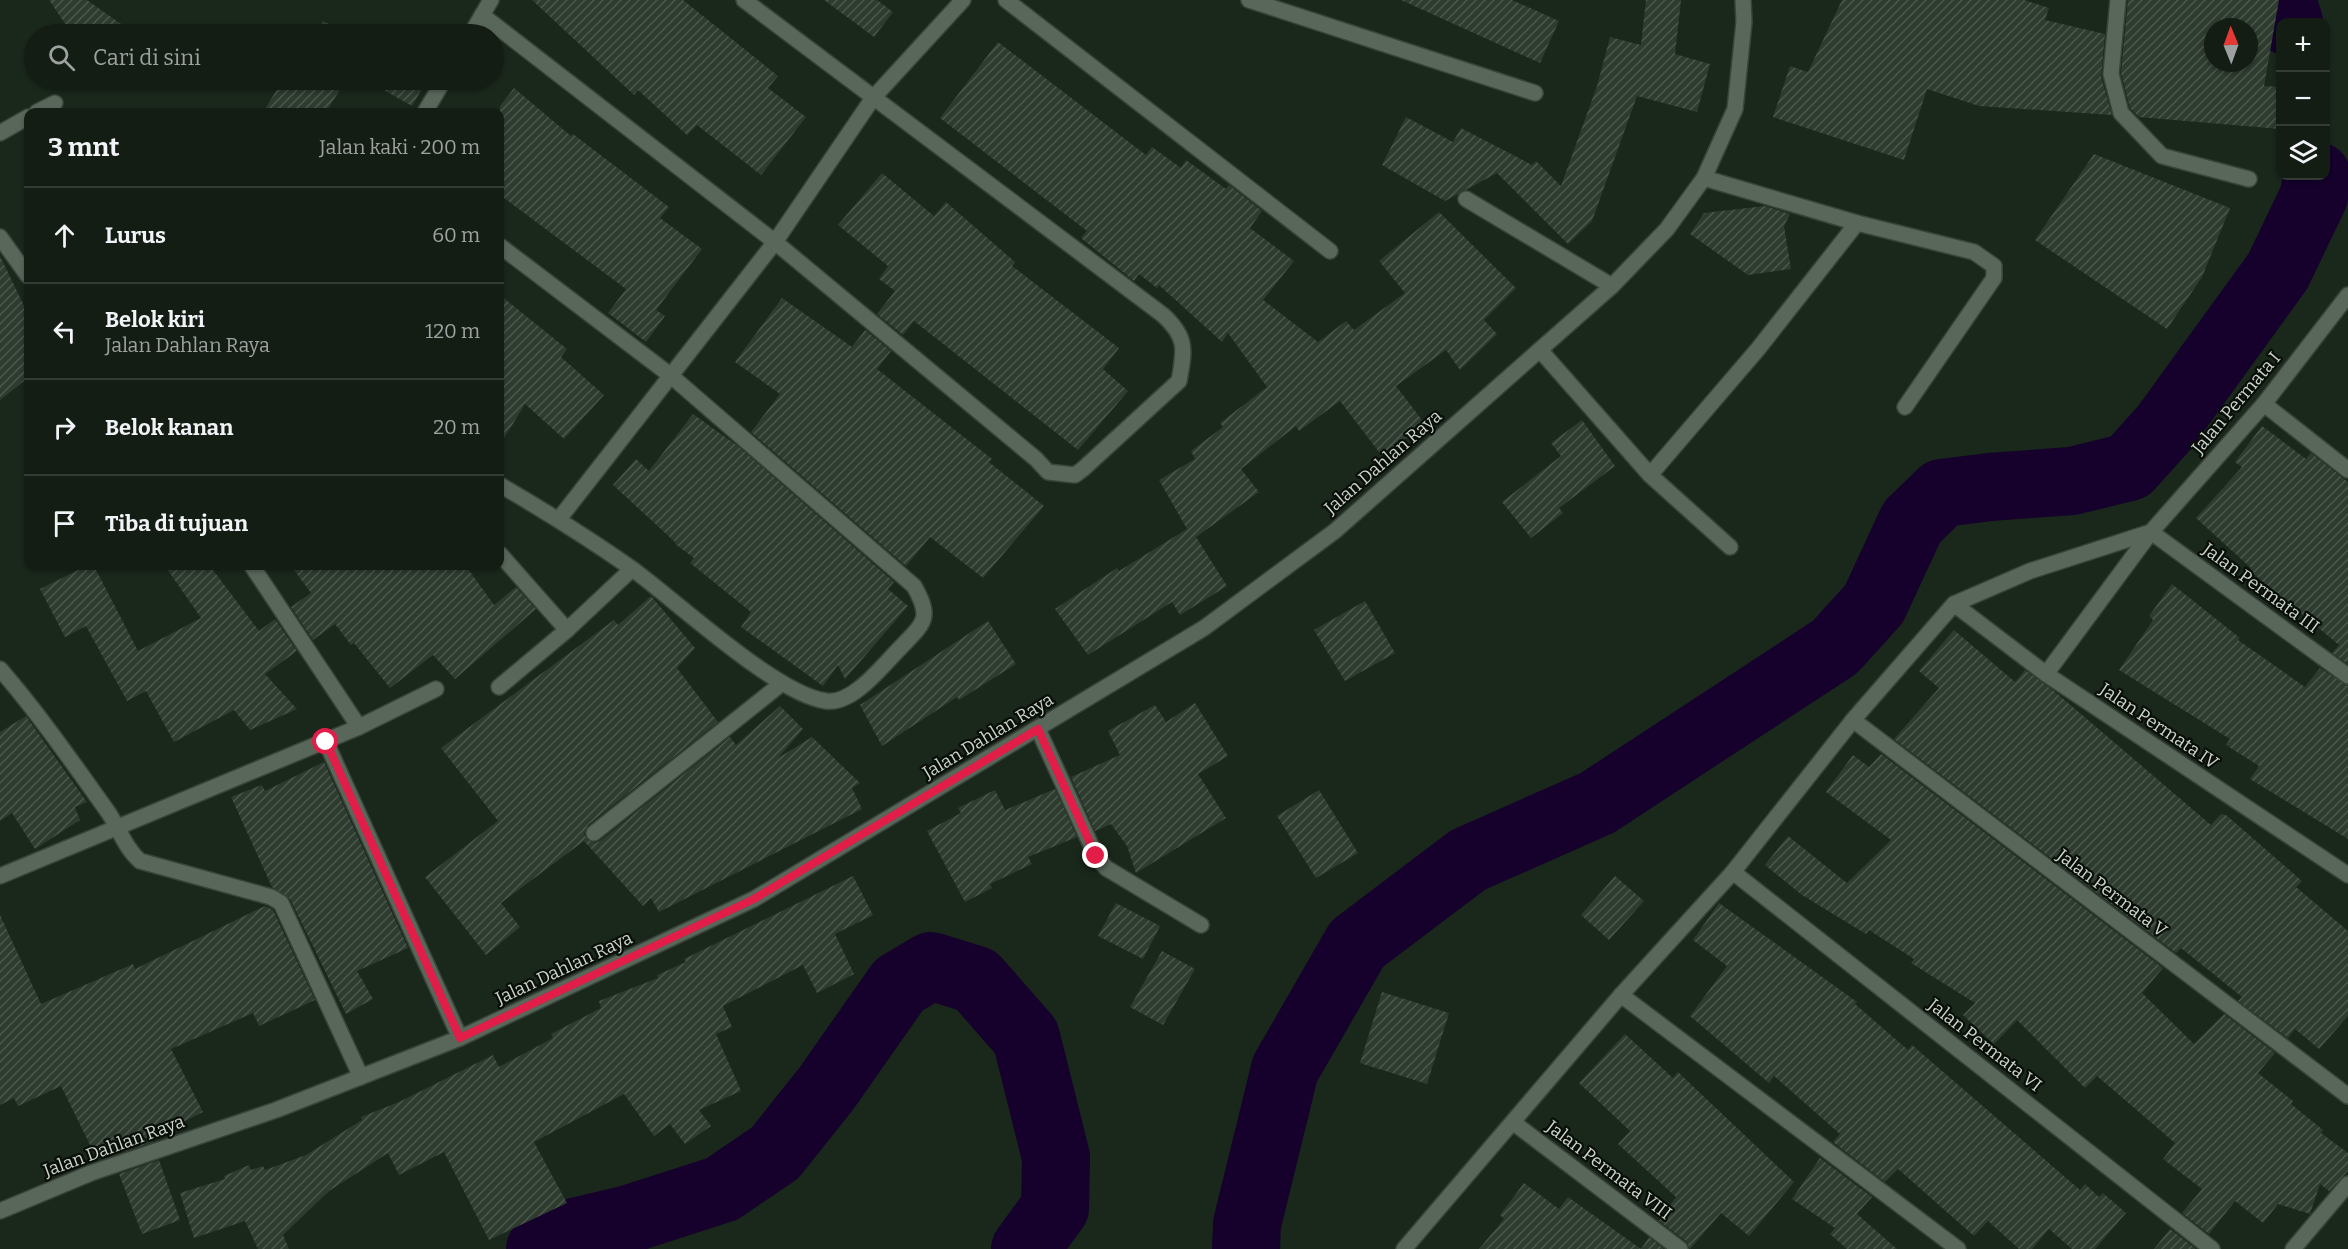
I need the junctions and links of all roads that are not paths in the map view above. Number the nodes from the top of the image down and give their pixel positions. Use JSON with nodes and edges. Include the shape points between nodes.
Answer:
{"nodes":[{"id":1,"x":491,"y":0,"type":"edge"},
{"id":2,"x":744,"y":0,"type":"edge"},
{"id":3,"x":963,"y":0,"type":"edge"},
{"id":4,"x":1006,"y":0,"type":"edge"},
{"id":5,"x":1249,"y":0,"type":"edge"},
{"id":6,"x":1743,"y":0,"type":"edge"},
{"id":7,"x":2118,"y":0,"type":"edge"},
{"id":8,"x":482,"y":15,"type":"junction"},
{"id":9,"x":477,"y":24,"type":"edge"},
{"id":10,"x":494,"y":24,"type":"edge"},
{"id":11,"x":504,"y":32,"type":"edge"},
{"id":12,"x":438,"y":90,"type":"edge"},
{"id":13,"x":1535,"y":93,"type":"dead end"},
{"id":14,"x":873,"y":98,"type":"junction"},
{"id":15,"x":55,"y":103,"type":"dead end"},
{"id":16,"x":45,"y":108,"type":"edge"},
{"id":17,"x":427,"y":108,"type":"edge"},
{"id":18,"x":24,"y":119,"type":"edge"},
{"id":19,"x":0,"y":133,"type":"edge"},
{"id":20,"x":1704,"y":178,"type":"junction"},
{"id":21,"x":2249,"y":179,"type":"dead end"},
{"id":22,"x":1466,"y":199,"type":"dead end"},
{"id":23,"x":1857,"y":223,"type":"junction"},
{"id":24,"x":0,"y":237,"type":"edge"},
{"id":25,"x":775,"y":242,"type":"junction"},
{"id":26,"x":504,"y":249,"type":"edge"},
{"id":27,"x":1330,"y":251,"type":"dead end"},
{"id":28,"x":24,"y":270,"type":"edge"},
{"id":29,"x":1612,"y":285,"type":"junction"},
{"id":30,"x":2348,"y":295,"type":"edge"},
{"id":31,"x":1540,"y":350,"type":"junction"},
{"id":32,"x":670,"y":375,"type":"junction"},
{"id":33,"x":2264,"y":404,"type":"junction"},
{"id":34,"x":1905,"y":407,"type":"dead end"},
{"id":35,"x":2348,"y":470,"type":"edge"},
{"id":36,"x":1650,"y":475,"type":"junction"},
{"id":37,"x":504,"y":487,"type":"edge"},
{"id":38,"x":559,"y":519,"type":"junction"},
{"id":39,"x":2151,"y":532,"type":"junction"},
{"id":40,"x":1730,"y":547,"type":"dead end"},
{"id":41,"x":504,"y":559,"type":"edge"},
{"id":42,"x":632,"y":569,"type":"junction"},
{"id":43,"x":255,"y":570,"type":"edge"},
{"id":44,"x":1954,"y":604,"type":"junction"},
{"id":45,"x":567,"y":630,"type":"junction"},
{"id":46,"x":0,"y":669,"type":"edge"},
{"id":47,"x":2046,"y":674,"type":"junction"},
{"id":48,"x":2348,"y":676,"type":"edge"},
{"id":49,"x":781,"y":684,"type":"junction"},
{"id":50,"x":499,"y":687,"type":"dead end"},
{"id":51,"x":436,"y":689,"type":"dead end"},
{"id":52,"x":1853,"y":720,"type":"junction"},
{"id":53,"x":359,"y":727,"type":"junction"},
{"id":54,"x":1038,"y":729,"type":"junction"},
{"id":55,"x":326,"y":742,"type":"junction"},
{"id":56,"x":120,"y":828,"type":"junction"},
{"id":57,"x":594,"y":833,"type":"dead end"},
{"id":58,"x":1733,"y":872,"type":"junction"},
{"id":59,"x":2348,"y":875,"type":"edge"},
{"id":60,"x":0,"y":876,"type":"edge"},
{"id":61,"x":1201,"y":925,"type":"dead end"},
{"id":62,"x":1621,"y":995,"type":"junction"},
{"id":63,"x":460,"y":1038,"type":"junction"},
{"id":64,"x":361,"y":1077,"type":"junction"},
{"id":65,"x":2348,"y":1096,"type":"edge"},
{"id":66,"x":1514,"y":1123,"type":"junction"},
{"id":67,"x":2348,"y":1184,"type":"edge"},
{"id":68,"x":0,"y":1211,"type":"edge"},
{"id":69,"x":1404,"y":1249,"type":"edge"},
{"id":70,"x":1680,"y":1249,"type":"edge"},
{"id":71,"x":1958,"y":1249,"type":"edge"},
{"id":72,"x":2212,"y":1249,"type":"edge"},
{"id":73,"x":2293,"y":1249,"type":"edge"}],
"edges":[{"from":1,"to":8,"type":"street"},
{"from":2,"to":14,"type":"street"},
{"from":3,"to":14,"type":"street"},
{"from":4,"to":27,"type":"street"},
{"from":5,"to":13,"type":"street"},
{"from":6,"to":20,"type":"street","name":"Jalan Dahlan Raya","via":[[1735,109]]},
{"from":7,"to":21,"type":"street","via":[[2111,74],[2121,113],[2162,156]]},
{"from":8,"to":9,"type":"street"},
{"from":8,"to":10,"type":"street"},
{"from":11,"to":25,"type":"street"},
{"from":12,"to":17,"type":"street"},
{"from":14,"to":25,"type":"street"},
{"from":14,"to":25,"type":"street","via":[[1179,329],[1184,346],[1179,381],[1075,475],[1048,472]]},
{"from":15,"to":16,"type":"street"},
{"from":18,"to":19,"type":"street"},
{"from":20,"to":23,"type":"street"},
{"from":20,"to":29,"type":"street","name":"Jalan Dahlan Raya","via":[[1667,229]]},
{"from":22,"to":29,"type":"street"},
{"from":23,"to":34,"type":"street","via":[[1974,252],[1994,266],[1994,278]]},
{"from":23,"to":36,"type":"street","via":[[1758,349]]},
{"from":24,"to":28,"type":"street"},
{"from":25,"to":32,"type":"street"},
{"from":26,"to":32,"type":"street"},
{"from":29,"to":31,"type":"street","name":"Jalan Dahlan Raya"},
{"from":30,"to":33,"type":"street","name":"Jalan Permata I"},
{"from":31,"to":36,"type":"street"},
{"from":31,"to":54,"type":"street","name":"Jalan Dahlan Raya","via":[[1325,538],[1204,628]]},
{"from":32,"to":38,"type":"street"},
{"from":32,"to":49,"type":"street","via":[[914,586],[925,606],[922,625],[854,694],[827,702]]},
{"from":33,"to":35,"type":"street"},
{"from":33,"to":39,"type":"street","name":"Jalan Permata I"},
{"from":36,"to":40,"type":"street"},
{"from":37,"to":38,"type":"street"},
{"from":38,"to":42,"type":"street"},
{"from":39,"to":44,"type":"street","via":[[2030,571]]},
{"from":39,"to":47,"type":"street","name":"Jalan Permata I"},
{"from":39,"to":48,"type":"street","name":"Jalan Permata III"},
{"from":41,"to":45,"type":"street"},
{"from":42,"to":45,"type":"street"},
{"from":42,"to":49,"type":"street"},
{"from":43,"to":53,"type":"street"},
{"from":44,"to":47,"type":"street","name":"Jalan Permata IV"},
{"from":44,"to":52,"type":"street"},
{"from":45,"to":50,"type":"street"},
{"from":46,"to":56,"type":"street"},
{"from":47,"to":59,"type":"street","name":"Jalan Permata IV"},
{"from":49,"to":57,"type":"street"},
{"from":51,"to":53,"type":"street"},
{"from":52,"to":58,"type":"street"},
{"from":52,"to":65,"type":"street","name":"Jalan Permata V"},
{"from":53,"to":55,"type":"street"},
{"from":54,"to":61,"type":"street","via":[[1101,862],[1115,875]]},
{"from":54,"to":63,"type":"street","name":"Jalan Dahlan Raya","via":[[754,899]]},
{"from":55,"to":56,"type":"street"},
{"from":55,"to":63,"type":"street"},
{"from":56,"to":60,"type":"street"},
{"from":56,"to":64,"type":"street","via":[[130,852],[140,861],[265,895],[281,903]]},
{"from":58,"to":62,"type":"street"},
{"from":58,"to":72,"type":"street","name":"Jalan Permata VI"},
{"from":62,"to":66,"type":"street"},
{"from":62,"to":71,"type":"street"},
{"from":63,"to":64,"type":"street","name":"Jalan Dahlan Raya"},
{"from":64,"to":68,"type":"street","name":"Jalan Dahlan Raya","via":[[91,1173]]},
{"from":66,"to":69,"type":"street"},
{"from":66,"to":70,"type":"street","name":"Jalan Permata VIII"},
{"from":67,"to":73,"type":"street"}]}
